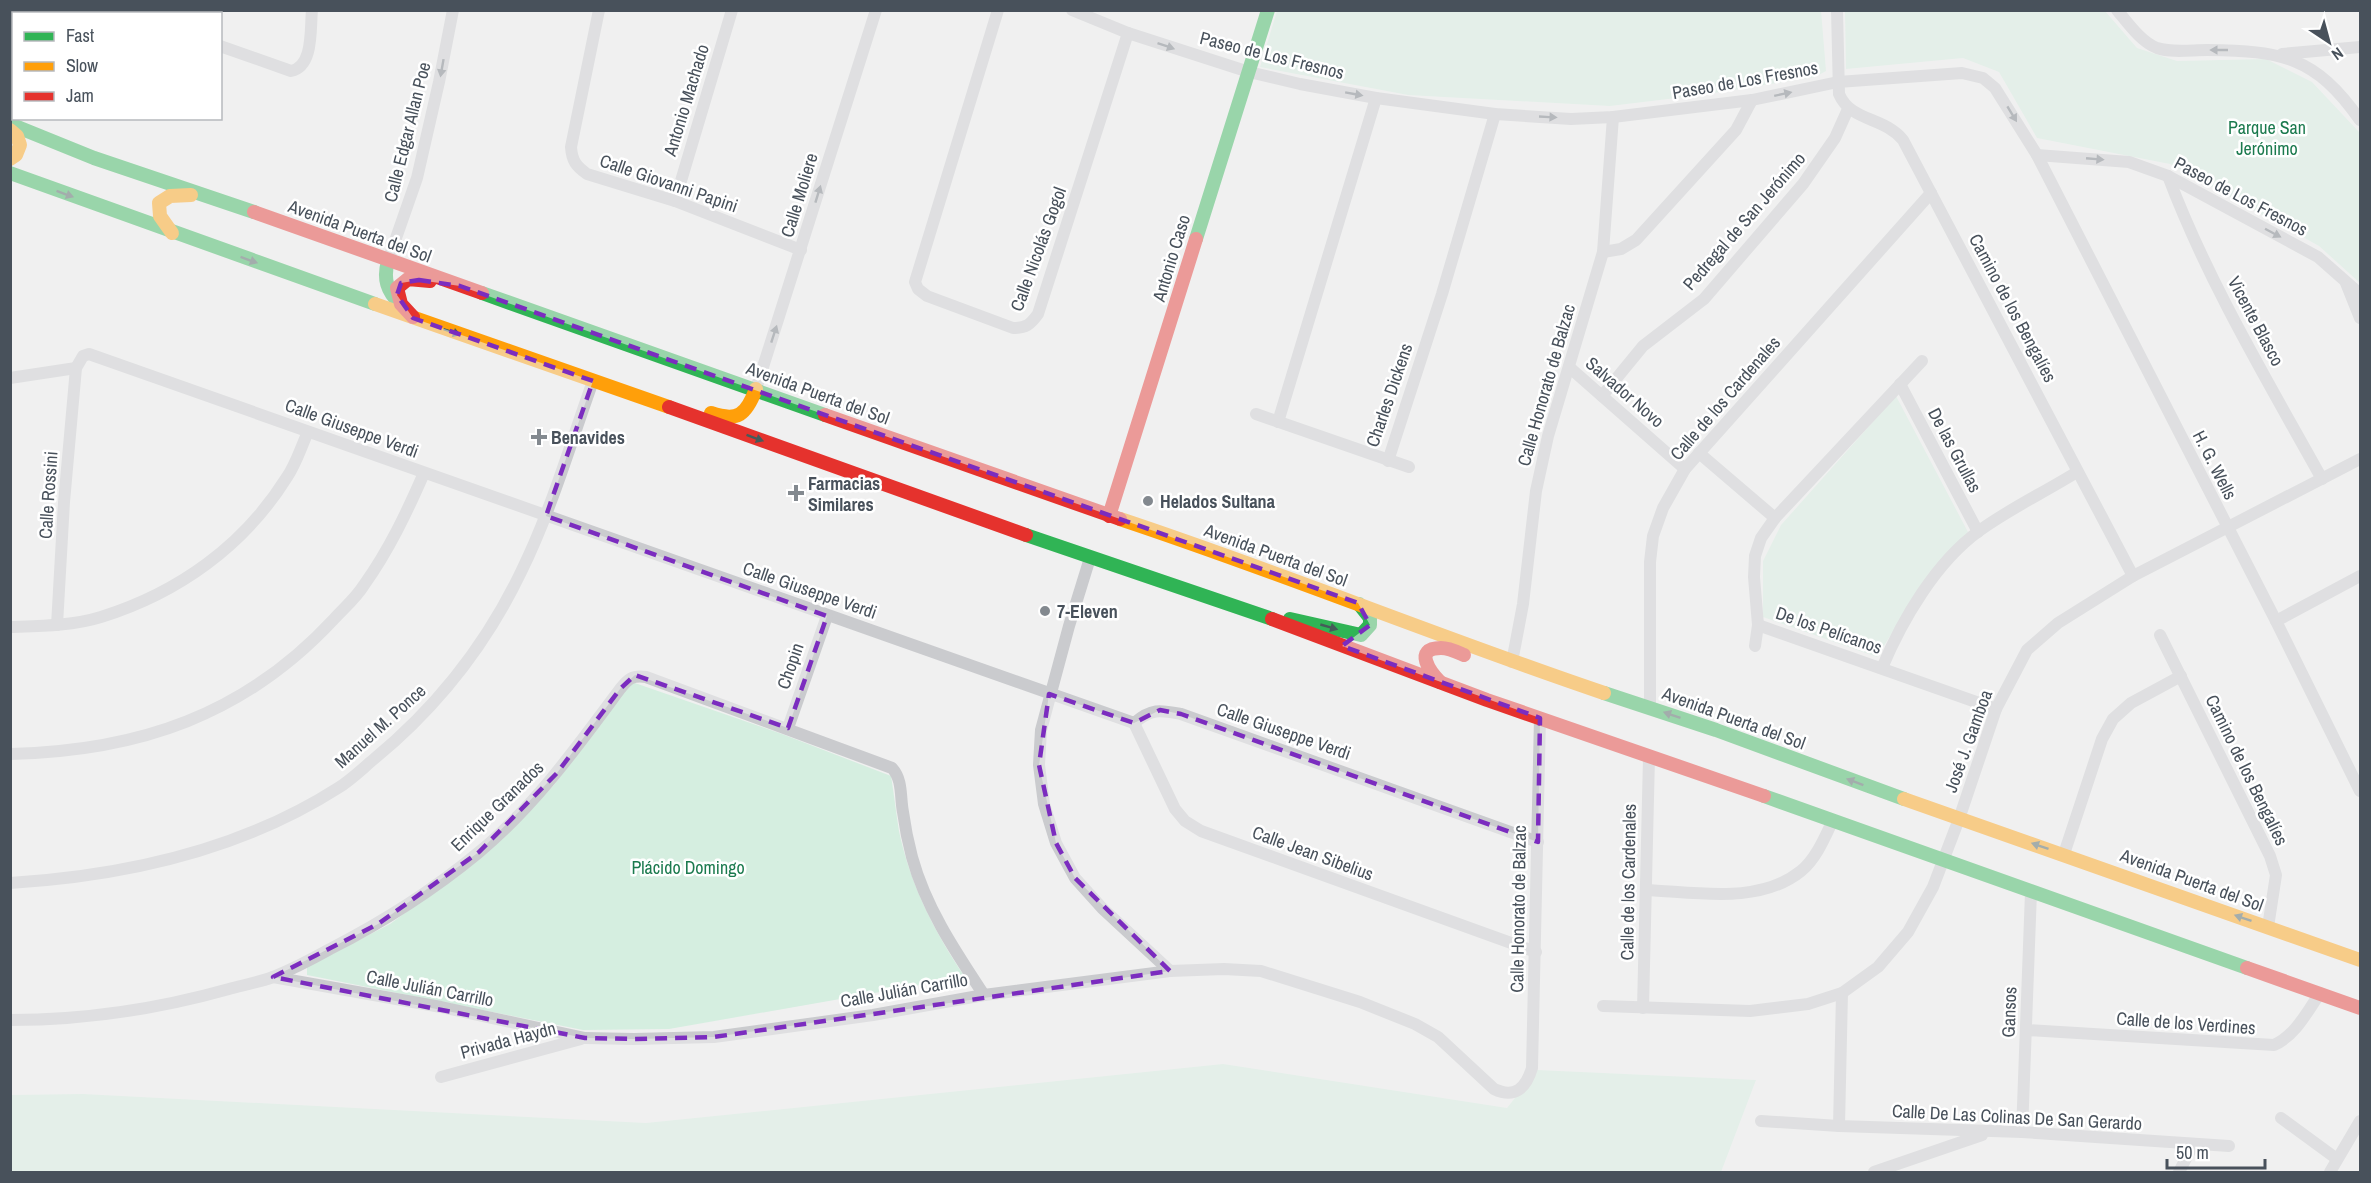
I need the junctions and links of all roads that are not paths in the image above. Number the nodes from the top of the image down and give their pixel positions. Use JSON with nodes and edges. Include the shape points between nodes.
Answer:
{"nodes":[{"id":1,"x":312,"y":10,"type":"edge"},
{"id":2,"x":453,"y":10,"type":"edge"},
{"id":3,"x":599,"y":10,"type":"edge"},
{"id":4,"x":732,"y":10,"type":"edge"},
{"id":5,"x":876,"y":10,"type":"edge"},
{"id":6,"x":998,"y":10,"type":"edge"},
{"id":7,"x":1072,"y":10,"type":"edge"},
{"id":8,"x":1268,"y":10,"type":"edge"},
{"id":9,"x":1837,"y":10,"type":"edge"},
{"id":10,"x":2117,"y":10,"type":"edge"},
{"id":11,"x":1128,"y":33,"type":"junction"},
{"id":12,"x":222,"y":47,"type":"edge"},
{"id":13,"x":2361,"y":47,"type":"edge"},
{"id":14,"x":2277,"y":54,"type":"junction"},
{"id":15,"x":1249,"y":72,"type":"junction"},
{"id":16,"x":1838,"y":82,"type":"junction"},
{"id":17,"x":1376,"y":98,"type":"junction"},
{"id":18,"x":1752,"y":100,"type":"junction"},
{"id":19,"x":1848,"y":109,"type":"junction"},
{"id":20,"x":1495,"y":114,"type":"junction"},
{"id":21,"x":1613,"y":117,"type":"junction"},
{"id":22,"x":2361,"y":120,"type":"edge"},
{"id":23,"x":10,"y":123,"type":"edge"},
{"id":24,"x":10,"y":130,"type":"edge"},
{"id":25,"x":2037,"y":155,"type":"junction"},
{"id":26,"x":10,"y":159,"type":"edge"},
{"id":27,"x":10,"y":173,"type":"edge"},
{"id":28,"x":2168,"y":176,"type":"junction"},
{"id":29,"x":1931,"y":193,"type":"junction"},
{"id":30,"x":215,"y":198,"type":"junction"},
{"id":31,"x":675,"y":201,"type":"junction"},
{"id":32,"x":173,"y":233,"type":"junction"},
{"id":33,"x":801,"y":250,"type":"junction"},
{"id":34,"x":1603,"y":252,"type":"junction"},
{"id":35,"x":388,"y":261,"type":"junction"},
{"id":36,"x":2345,"y":280,"type":"junction"},
{"id":37,"x":460,"y":286,"type":"junction"},
{"id":38,"x":2361,"y":294,"type":"edge"},
{"id":39,"x":401,"y":304,"type":"junction"},
{"id":40,"x":413,"y":318,"type":"junction"},
{"id":41,"x":2361,"y":318,"type":"edge"},
{"id":42,"x":1922,"y":361,"type":"dead end"},
{"id":43,"x":1569,"y":367,"type":"junction"},
{"id":44,"x":76,"y":368,"type":"junction"},
{"id":45,"x":10,"y":378,"type":"edge"},
{"id":46,"x":593,"y":381,"type":"junction"},
{"id":47,"x":1900,"y":384,"type":"junction"},
{"id":48,"x":616,"y":388,"type":"junction"},
{"id":49,"x":756,"y":389,"type":"junction"},
{"id":50,"x":1602,"y":396,"type":"junction"},
{"id":51,"x":1256,"y":414,"type":"dead end"},
{"id":52,"x":1278,"y":423,"type":"junction"},
{"id":53,"x":308,"y":432,"type":"junction"},
{"id":54,"x":1699,"y":453,"type":"junction"},
{"id":55,"x":2361,"y":459,"type":"edge"},
{"id":56,"x":1388,"y":461,"type":"junction"},
{"id":57,"x":1409,"y":467,"type":"dead end"},
{"id":58,"x":1685,"y":469,"type":"junction"},
{"id":59,"x":424,"y":472,"type":"junction"},
{"id":60,"x":2077,"y":472,"type":"junction"},
{"id":61,"x":2322,"y":479,"type":"junction"},
{"id":62,"x":546,"y":516,"type":"junction"},
{"id":63,"x":1109,"y":516,"type":"junction"},
{"id":64,"x":1775,"y":518,"type":"junction"},
{"id":65,"x":2228,"y":529,"type":"junction"},
{"id":66,"x":1978,"y":532,"type":"junction"},
{"id":67,"x":1090,"y":558,"type":"junction"},
{"id":68,"x":2133,"y":576,"type":"junction"},
{"id":69,"x":2361,"y":576,"type":"edge"},
{"id":70,"x":1358,"y":603,"type":"junction"},
{"id":71,"x":827,"y":616,"type":"junction"},
{"id":72,"x":1271,"y":620,"type":"junction"},
{"id":73,"x":2276,"y":621,"type":"junction"},
{"id":74,"x":57,"y":625,"type":"junction"},
{"id":75,"x":1758,"y":625,"type":"junction"},
{"id":76,"x":10,"y":627,"type":"edge"},
{"id":77,"x":2160,"y":635,"type":"dead end"},
{"id":78,"x":1755,"y":646,"type":"dead end"},
{"id":79,"x":1512,"y":662,"type":"junction"},
{"id":80,"x":1882,"y":668,"type":"junction"},
{"id":81,"x":2181,"y":676,"type":"junction"},
{"id":82,"x":1441,"y":683,"type":"junction"},
{"id":83,"x":1050,"y":694,"type":"junction"},
{"id":84,"x":1650,"y":707,"type":"junction"},
{"id":85,"x":1996,"y":710,"type":"junction"},
{"id":86,"x":1540,"y":718,"type":"junction"},
{"id":87,"x":1134,"y":723,"type":"junction"},
{"id":88,"x":788,"y":728,"type":"junction"},
{"id":89,"x":10,"y":754,"type":"edge"},
{"id":90,"x":1649,"y":757,"type":"junction"},
{"id":91,"x":2361,"y":791,"type":"edge"},
{"id":92,"x":1959,"y":819,"type":"junction"},
{"id":93,"x":1833,"y":820,"type":"junction"},
{"id":94,"x":1538,"y":842,"type":"junction"},
{"id":95,"x":2064,"y":854,"type":"junction"},
{"id":96,"x":1942,"y":860,"type":"junction"},
{"id":97,"x":10,"y":883,"type":"edge"},
{"id":98,"x":1646,"y":890,"type":"junction"},
{"id":99,"x":2031,"y":892,"type":"junction"},
{"id":100,"x":2268,"y":927,"type":"junction"},
{"id":101,"x":2338,"y":951,"type":"junction"},
{"id":102,"x":1536,"y":952,"type":"junction"},
{"id":103,"x":2361,"y":960,"type":"edge"},
{"id":104,"x":2361,"y":966,"type":"edge"},
{"id":105,"x":1170,"y":971,"type":"junction"},
{"id":106,"x":273,"y":976,"type":"junction"},
{"id":107,"x":1842,"y":993,"type":"junction"},
{"id":108,"x":2320,"y":993,"type":"junction"},
{"id":109,"x":984,"y":995,"type":"junction"},
{"id":110,"x":1603,"y":1006,"type":"dead end"},
{"id":111,"x":1643,"y":1008,"type":"junction"},
{"id":112,"x":2361,"y":1008,"type":"edge"},
{"id":113,"x":10,"y":1020,"type":"edge"},
{"id":114,"x":2026,"y":1030,"type":"junction"},
{"id":115,"x":585,"y":1038,"type":"junction"},
{"id":116,"x":441,"y":1077,"type":"dead end"},
{"id":117,"x":1512,"y":1093,"type":"joint"},
{"id":118,"x":2280,"y":1118,"type":"dead end"},
{"id":119,"x":1761,"y":1121,"type":"dead end"},
{"id":120,"x":2361,"y":1121,"type":"edge"},
{"id":121,"x":1839,"y":1126,"type":"junction"},
{"id":122,"x":2022,"y":1132,"type":"junction"},
{"id":123,"x":1989,"y":1133,"type":"junction"},
{"id":124,"x":2193,"y":1145,"type":"junction"},
{"id":125,"x":2229,"y":1146,"type":"dead end"},
{"id":126,"x":2337,"y":1159,"type":"junction"},
{"id":127,"x":1874,"y":1173,"type":"edge"},
{"id":128,"x":2180,"y":1173,"type":"edge"},
{"id":129,"x":2330,"y":1173,"type":"edge"}],
"edges":[{"from":1,"to":12,"type":"street","via":[[307,54],[296,70]]},
{"from":2,"to":35,"type":"street","name":"Calle Edgar Allan Poe","one_way":true,"via":[[417,177]]},
{"from":3,"to":31,"type":"street","name":"Calle Giovanni Papini","via":[[572,158],[577,168],[587,174]]},
{"from":4,"to":31,"type":"street","name":"Antonio Machado"},
{"from":33,"to":5,"type":"street","name":"Calle Moliere","one_way":true},
{"from":6,"to":11,"type":"street","name":"Calle Nicolás Gogol","via":[[915,282],[927,296],[1013,328],[1024,328],[1038,314]]},
{"from":7,"to":11,"type":"street","name":"Paseo de Los Fresnos"},
{"from":8,"to":15,"type":"main road","name":"Antonio Caso"},
{"from":9,"to":16,"type":"street"},
{"from":14,"to":10,"type":"street","one_way":true,"via":[[2156,48]]},
{"from":11,"to":15,"type":"street","name":"Paseo de Los Fresnos","one_way":true},
{"from":13,"to":14,"type":"street"},
{"from":14,"to":22,"type":"street","via":[[2305,65],[2327,81]]},
{"from":15,"to":17,"type":"street","name":"Paseo de Los Fresnos","one_way":true},
{"from":15,"to":63,"type":"main road","name":"Antonio Caso"},
{"from":18,"to":16,"type":"street","name":"Paseo de Los Fresnos","one_way":true},
{"from":16,"to":19,"type":"street","via":[[1839,94]]},
{"from":16,"to":25,"type":"street","name":"Paseo de Los Fresnos","one_way":true,"via":[[1962,73],[1983,78],[2001,97]]},
{"from":17,"to":20,"type":"street","name":"Paseo de Los Fresnos"},
{"from":17,"to":52,"type":"street"},
{"from":18,"to":21,"type":"street","name":"Paseo de Los Fresnos"},
{"from":18,"to":34,"type":"street","via":[[1736,130],[1636,240],[1621,249]]},
{"from":19,"to":29,"type":"street","name":"Camino de los Bengalíes","via":[[1895,131]]},
{"from":19,"to":50,"type":"street","name":"Pedregal de San Jerónimo","via":[[1835,138],[1796,192],[1704,299],[1643,346]]},
{"from":20,"to":21,"type":"street","name":"Paseo de Los Fresnos","one_way":true},
{"from":20,"to":56,"type":"street","name":"Charles Dickens"},
{"from":21,"to":34,"type":"street","name":"Calle Honorato de Balzac"},
{"from":23,"to":30,"type":"main road","name":"Avenida Puerta del Sol","via":[[94,158]]},
{"from":24,"to":26,"type":"main road","via":[[20,146]]},
{"from":25,"to":28,"type":"street","name":"Paseo de Los Fresnos","one_way":true,"via":[[2129,162]]},
{"from":25,"to":65,"type":"street","name":"H. G. Wells"},
{"from":27,"to":32,"type":"main road","one_way":true},
{"from":28,"to":36,"type":"street","name":"Paseo de Los Fresnos","one_way":true,"via":[[2318,257]]},
{"from":28,"to":61,"type":"street","name":"Vicente Blasco","via":[[2193,240]]},
{"from":29,"to":54,"type":"street","name":"Calle de los Cardenales"},
{"from":29,"to":60,"type":"street","name":"Camino de los Bengalíes"},
{"from":30,"to":32,"type":"main road","via":[[171,194],[164,198],[157,212]]},
{"from":30,"to":35,"type":"main road","name":"Avenida Puerta del Sol"},
{"from":31,"to":33,"type":"street","name":"Calle Giovanni Papini"},
{"from":32,"to":40,"type":"main road","one_way":true},
{"from":49,"to":33,"type":"street","name":"Calle Moliere","one_way":true},
{"from":34,"to":43,"type":"street","name":"Calle Honorato de Balzac"},
{"from":35,"to":37,"type":"main road","name":"Avenida Puerta del Sol"},
{"from":35,"to":39,"type":"main road","via":[[386,287]]},
{"from":36,"to":38,"type":"street","name":"Paseo de Los Fresnos"},
{"from":36,"to":41,"type":"street"},
{"from":37,"to":39,"type":"main road","via":[[408,279],[397,288]]},
{"from":37,"to":49,"type":"main road","name":"Avenida Puerta del Sol"},
{"from":39,"to":40,"type":"main road"},
{"from":40,"to":46,"type":"main road","one_way":true},
{"from":42,"to":47,"type":"street","name":"De los Pelícanos"},
{"from":43,"to":50,"type":"street","name":"Salvador Novo"},
{"from":43,"to":79,"type":"street","name":"Calle Honorato de Balzac","via":[[1536,491]]},
{"from":44,"to":45,"type":"street"},
{"from":44,"to":53,"type":"street","name":"Calle Giuseppe Verdi","via":[[83,356],[95,355]]},
{"from":44,"to":74,"type":"street","name":"Calle Rossini"},
{"from":46,"to":48,"type":"main road"},
{"from":46,"to":62,"type":"street","name":"Manuel M. Ponce"},
{"from":47,"to":64,"type":"street","name":"De los Pelícanos"},
{"from":47,"to":66,"type":"street","name":"De las Grullas"},
{"from":48,"to":49,"type":"main road","via":[[638,386],[724,418],[746,412]]},
{"from":48,"to":67,"type":"main road","one_way":true},
{"from":49,"to":63,"type":"main road","name":"Avenida Puerta del Sol"},
{"from":50,"to":58,"type":"street","name":"Salvador Novo"},
{"from":51,"to":52,"type":"street","name":"Charles Dickens"},
{"from":52,"to":56,"type":"street","name":"Charles Dickens"},
{"from":53,"to":59,"type":"street","name":"Calle Giuseppe Verdi"},
{"from":53,"to":74,"type":"street","via":[[289,476],[262,513],[198,572],[119,611]]},
{"from":54,"to":58,"type":"street","name":"Calle de los Cardenales"},
{"from":54,"to":64,"type":"street"},
{"from":55,"to":61,"type":"street","name":"José J. Gamboa"},
{"from":56,"to":57,"type":"street"},
{"from":58,"to":84,"type":"street","name":"Calle de los Cardenales","via":[[1663,508],[1653,536]]},
{"from":59,"to":62,"type":"street","name":"Calle Giuseppe Verdi"},
{"from":59,"to":89,"type":"street","via":[[397,534],[363,587],[313,642],[267,680],[227,704],[169,730],[58,753]]},
{"from":60,"to":66,"type":"street"},
{"from":60,"to":68,"type":"street","name":"Camino de los Bengalíes"},
{"from":61,"to":65,"type":"street","name":"José J. Gamboa"},
{"from":62,"to":71,"type":"street","name":"Calle Giuseppe Verdi"},
{"from":62,"to":97,"type":"street","name":"Manuel M. Ponce","via":[[522,572],[490,629],[444,692],[397,740],[340,787],[296,812],[235,838],[164,861],[86,876]]},
{"from":63,"to":70,"type":"main road","name":"Avenida Puerta del Sol"},
{"from":64,"to":75,"type":"street","name":"De los Pelícanos","via":[[1761,538],[1755,556]]},
{"from":65,"to":68,"type":"street","name":"José J. Gamboa"},
{"from":65,"to":73,"type":"street","name":"H. G. Wells"},
{"from":66,"to":80,"type":"street","via":[[1917,599]]},
{"from":67,"to":72,"type":"main road"},
{"from":67,"to":83,"type":"street"},
{"from":68,"to":85,"type":"street","name":"José J. Gamboa","via":[[2058,623],[2027,650]]},
{"from":69,"to":73,"type":"street"},
{"from":72,"to":70,"type":"main road","one_way":true,"via":[[1305,621],[1360,635],[1367,631],[1370,618]]},
{"from":70,"to":79,"type":"main road","name":"Avenida Puerta del Sol"},
{"from":71,"to":83,"type":"street","name":"Calle Giuseppe Verdi"},
{"from":71,"to":88,"type":"street","name":"Chopin"},
{"from":72,"to":82,"type":"main road"},
{"from":73,"to":91,"type":"street","name":"H. G. Wells"},
{"from":74,"to":76,"type":"street"},
{"from":75,"to":78,"type":"street"},
{"from":75,"to":80,"type":"street","name":"De los Pelícanos"},
{"from":77,"to":81,"type":"street","name":"Camino de los Bengalíes"},
{"from":79,"to":82,"type":"main road","via":[[1433,649],[1425,661]]},
{"from":79,"to":84,"type":"main road","name":"Avenida Puerta del Sol"},
{"from":80,"to":85,"type":"street","name":"De los Pelícanos"},
{"from":81,"to":95,"type":"street","via":[[2131,703],[2113,719],[2102,739]]},
{"from":81,"to":100,"type":"street","name":"Camino de los Bengalíes","via":[[2270,856],[2276,875]]},
{"from":82,"to":86,"type":"main road"},
{"from":83,"to":87,"type":"street","name":"Calle Giuseppe Verdi"},
{"from":83,"to":105,"type":"street","via":[[1041,730],[1039,765],[1044,804],[1056,843],[1075,878]]},
{"from":92,"to":84,"type":"main road","name":"Avenida Puerta del Sol","one_way":true},
{"from":85,"to":92,"type":"street","name":"José J. Gamboa"},
{"from":86,"to":90,"type":"main road"},
{"from":86,"to":94,"type":"street","name":"Calle Honorato de Balzac"},
{"from":87,"to":94,"type":"street","name":"Calle Giuseppe Verdi","via":[[1145,714],[1160,710],[1181,714]]},
{"from":87,"to":102,"type":"street","name":"Calle Jean Sibelius","via":[[1175,809],[1201,831]]},
{"from":88,"to":106,"type":"street","name":"Enrique Granados","via":[[636,675],[628,679],[557,773],[479,852],[417,900],[378,924]]},
{"from":88,"to":109,"type":"street","name":"Enrique Granados","via":[[892,768],[900,782],[912,857],[929,906]]},
{"from":90,"to":93,"type":"main road"},
{"from":90,"to":98,"type":"street","name":"Calle de los Cardenales"},
{"from":95,"to":92,"type":"main road","name":"Avenida Puerta del Sol","one_way":true},
{"from":92,"to":96,"type":"street","name":"José J. Gamboa"},
{"from":93,"to":96,"type":"main road"},
{"from":93,"to":98,"type":"street","via":[[1803,870],[1776,887],[1744,894]]},
{"from":94,"to":102,"type":"street","name":"Calle Honorato de Balzac"},
{"from":100,"to":95,"type":"main road","name":"Avenida Puerta del Sol","one_way":true},
{"from":96,"to":99,"type":"main road"},
{"from":96,"to":107,"type":"street","name":"José J. Gamboa","via":[[1933,887],[1908,932],[1878,967]]},
{"from":98,"to":111,"type":"street","name":"Calle de los Cardenales"},
{"from":99,"to":108,"type":"main road"},
{"from":99,"to":114,"type":"street","name":"Gansos"},
{"from":100,"to":101,"type":"main road","name":"Avenida Puerta del Sol"},
{"from":101,"to":103,"type":"main road","name":"Avenida Puerta del Sol"},
{"from":101,"to":104,"type":"main road"},
{"from":102,"to":117,"type":"street","name":"Calle Honorato de Balzac","via":[[1532,1068],[1529,1079]]},
{"from":105,"to":109,"type":"street","name":"Calle Julián Carrillo"},
{"from":105,"to":117,"type":"street","name":"Calle Julián Carrillo","via":[[1261,971],[1360,1002],[1415,1024],[1438,1038],[1494,1089]]},
{"from":106,"to":113,"type":"street","name":"Enrique Granados","via":[[144,1009]]},
{"from":106,"to":115,"type":"street","name":"Calle Julián Carrillo"},
{"from":107,"to":111,"type":"street","name":"José J. Gamboa","via":[[1808,1004],[1750,1011]]},
{"from":107,"to":121,"type":"street"},
{"from":108,"to":112,"type":"main road"},
{"from":108,"to":114,"type":"street","name":"Calle de los Verdines","via":[[2294,1031],[2274,1045]]},
{"from":109,"to":115,"type":"street","name":"Calle Julián Carrillo","via":[[714,1037]]},
{"from":110,"to":111,"type":"street","name":"José J. Gamboa"},
{"from":114,"to":122,"type":"street","name":"Gansos"},
{"from":115,"to":116,"type":"street","name":"Privada Haydn"},
{"from":118,"to":126,"type":"street"},
{"from":119,"to":121,"type":"street","name":"Calle De Las Colinas De San Gerardo"},
{"from":120,"to":126,"type":"street"},
{"from":121,"to":123,"type":"street","name":"Calle De Las Colinas De San Gerardo"},
{"from":122,"to":123,"type":"street","name":"Calle De Las Colinas De San Gerardo"},
{"from":122,"to":124,"type":"street","name":"Calle De Las Colinas De San Gerardo"},
{"from":123,"to":127,"type":"street"},
{"from":124,"to":125,"type":"street","name":"Calle De Las Colinas De San Gerardo"},
{"from":124,"to":128,"type":"street"},
{"from":126,"to":129,"type":"street"}]}
